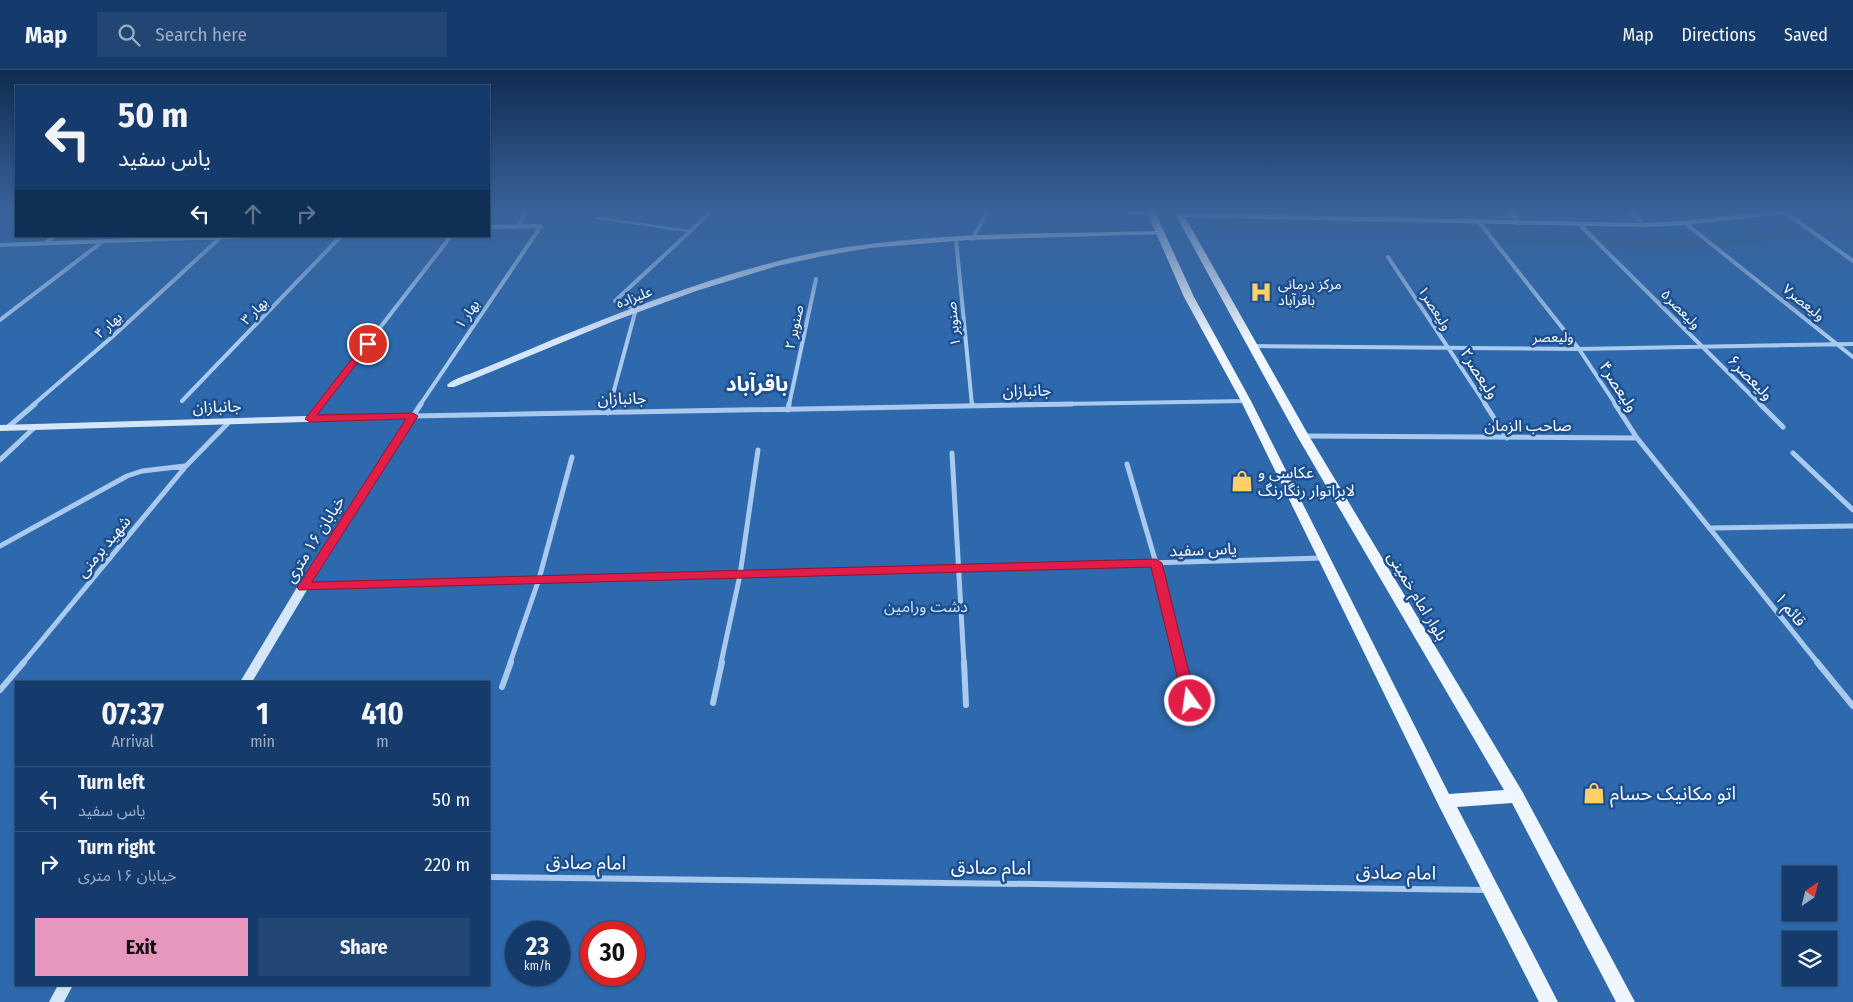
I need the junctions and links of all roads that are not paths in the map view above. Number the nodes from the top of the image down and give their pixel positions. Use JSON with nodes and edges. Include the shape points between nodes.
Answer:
{"nodes":[{"id":1,"x":87,"y":253,"type":"edge"},
{"id":2,"x":203,"y":253,"type":"edge"},
{"id":3,"x":324,"y":253,"type":"edge"},
{"id":4,"x":438,"y":253,"type":"edge"},
{"id":5,"x":522,"y":253,"type":"edge"},
{"id":6,"x":665,"y":253,"type":"edge"},
{"id":7,"x":831,"y":253,"type":"edge"},
{"id":8,"x":957,"y":253,"type":"edge"},
{"id":9,"x":1170,"y":253,"type":"edge"},
{"id":10,"x":1201,"y":253,"type":"edge"},
{"id":11,"x":1504,"y":253,"type":"edge"},
{"id":12,"x":1608,"y":253,"type":"edge"},
{"id":13,"x":1725,"y":253,"type":"edge"},
{"id":14,"x":1842,"y":253,"type":"edge"},
{"id":15,"x":1388,"y":257,"type":"dead end"},
{"id":16,"x":1853,"y":261,"type":"edge"},
{"id":17,"x":816,"y":279,"type":"dead end"},
{"id":18,"x":636,"y":309,"type":"junction"},
{"id":19,"x":0,"y":320,"type":"edge"},
{"id":20,"x":1838,"y":344,"type":"junction"},
{"id":21,"x":1853,"y":344,"type":"edge"},
{"id":22,"x":1253,"y":346,"type":"junction"},
{"id":23,"x":1701,"y":346,"type":"junction"},
{"id":24,"x":1448,"y":348,"type":"junction"},
{"id":25,"x":1579,"y":349,"type":"junction"},
{"id":26,"x":1853,"y":357,"type":"edge"},
{"id":27,"x":451,"y":385,"type":"dead end"},
{"id":28,"x":182,"y":401,"type":"dead end"},
{"id":29,"x":1246,"y":401,"type":"junction"},
{"id":30,"x":972,"y":406,"type":"junction"},
{"id":31,"x":788,"y":410,"type":"junction"},
{"id":32,"x":608,"y":413,"type":"junction"},
{"id":33,"x":413,"y":416,"type":"junction"},
{"id":34,"x":310,"y":419,"type":"junction"},
{"id":35,"x":230,"y":421,"type":"junction"},
{"id":36,"x":35,"y":427,"type":"junction"},
{"id":37,"x":1783,"y":427,"type":"dead end"},
{"id":38,"x":3,"y":428,"type":"edge"},
{"id":39,"x":1303,"y":436,"type":"junction"},
{"id":40,"x":1507,"y":438,"type":"junction"},
{"id":41,"x":1637,"y":438,"type":"junction"},
{"id":42,"x":758,"y":450,"type":"dead end"},
{"id":43,"x":952,"y":453,"type":"dead end"},
{"id":44,"x":1793,"y":453,"type":"dead end"},
{"id":45,"x":572,"y":457,"type":"dead end"},
{"id":46,"x":0,"y":460,"type":"edge"},
{"id":47,"x":1127,"y":464,"type":"dead end"},
{"id":48,"x":186,"y":466,"type":"junction"},
{"id":49,"x":1853,"y":510,"type":"edge"},
{"id":50,"x":1853,"y":526,"type":"edge"},
{"id":51,"x":1710,"y":528,"type":"junction"},
{"id":52,"x":0,"y":546,"type":"edge"},
{"id":53,"x":1324,"y":558,"type":"junction"},
{"id":54,"x":1156,"y":563,"type":"junction"},
{"id":55,"x":959,"y":568,"type":"junction"},
{"id":56,"x":740,"y":575,"type":"junction"},
{"id":57,"x":539,"y":579,"type":"junction"},
{"id":58,"x":303,"y":587,"type":"junction"},
{"id":59,"x":247,"y":681,"type":"edge"},
{"id":60,"x":502,"y":687,"type":"dead end"},
{"id":61,"x":0,"y":690,"type":"edge"},
{"id":62,"x":1190,"y":701,"type":"dead end"},
{"id":63,"x":713,"y":703,"type":"dead end"},
{"id":64,"x":966,"y":705,"type":"dead end"},
{"id":65,"x":1853,"y":706,"type":"edge"},
{"id":66,"x":1516,"y":796,"type":"junction"},
{"id":67,"x":1445,"y":801,"type":"junction"},
{"id":68,"x":490,"y":877,"type":"edge"},
{"id":69,"x":1492,"y":890,"type":"junction"},
{"id":70,"x":65,"y":986,"type":"edge"},
{"id":71,"x":56,"y":1002,"type":"edge"},
{"id":72,"x":1549,"y":1002,"type":"edge"},
{"id":73,"x":1626,"y":1002,"type":"edge"}],
"edges":[{"from":1,"to":19,"type":"street"},
{"from":2,"to":38,"type":"street","name":"بهار ۴","via":[[112,337]]},
{"from":3,"to":28,"type":"street","name":"بهار ۳"},
{"from":4,"to":34,"type":"street"},
{"from":5,"to":33,"type":"street","name":"بهار ۱"},
{"from":6,"to":18,"type":"street","via":[[615,301]]},
{"from":7,"to":18,"type":"street","name":"علیزاده","via":[[776,264],[712,282]]},
{"from":8,"to":30,"type":"street","name":"صنوبر ۱"},
{"from":9,"to":29,"type":"main road","via":[[1188,296]]},
{"from":10,"to":22,"type":"main road","name":"بلوار امام خمینی"},
{"from":11,"to":25,"type":"street","name":"ولیعصر۴"},
{"from":12,"to":23,"type":"street","name":"ولیعصر۵"},
{"from":13,"to":20,"type":"street","name":"ولیعصر۷"},
{"from":14,"to":16,"type":"street"},
{"from":15,"to":24,"type":"street","name":"ولیعصر۱"},
{"from":17,"to":31,"type":"street","name":"صنوبر ۲"},
{"from":18,"to":27,"type":"street","name":"علیزاده"},
{"from":18,"to":32,"type":"street"},
{"from":20,"to":21,"type":"street","name":"ولیعصر"},
{"from":20,"to":23,"type":"street","name":"ولیعصر"},
{"from":20,"to":26,"type":"street","name":"ولیعصر۷"},
{"from":22,"to":24,"type":"street","name":"ولیعصر"},
{"from":22,"to":39,"type":"main road","name":"بلوار امام خمینی"},
{"from":23,"to":25,"type":"street","name":"ولیعصر"},
{"from":23,"to":37,"type":"street","name":"ولیعصر۶"},
{"from":24,"to":25,"type":"street","name":"ولیعصر"},
{"from":24,"to":40,"type":"street","name":"ولیعصر۲"},
{"from":25,"to":41,"type":"street","name":"ولیعصر۴"},
{"from":29,"to":30,"type":"street","name":"جانبازان"},
{"from":29,"to":53,"type":"main road"},
{"from":30,"to":31,"type":"street","name":"جانبازان"},
{"from":31,"to":32,"type":"street","name":"جانبازان"},
{"from":32,"to":33,"type":"street","name":"جانبازان"},
{"from":33,"to":34,"type":"street","name":"جانبازان"},
{"from":33,"to":58,"type":"street","name":"خیابان ۱۶ متری"},
{"from":34,"to":35,"type":"street","name":"جانبازان"},
{"from":35,"to":36,"type":"street","name":"جانبازان"},
{"from":35,"to":48,"type":"street","name":"شهید برمنی"},
{"from":36,"to":38,"type":"street","name":"جانبازان"},
{"from":36,"to":46,"type":"street"},
{"from":39,"to":40,"type":"street","name":"صاحب الزمان"},
{"from":39,"to":66,"type":"main road","name":"بلوار امام خمینی"},
{"from":40,"to":41,"type":"street","name":"صاحب الزمان"},
{"from":41,"to":51,"type":"street"},
{"from":42,"to":56,"type":"street"},
{"from":43,"to":55,"type":"street"},
{"from":44,"to":49,"type":"street"},
{"from":45,"to":57,"type":"street"},
{"from":47,"to":54,"type":"street"},
{"from":48,"to":52,"type":"street","via":[[128,476]]},
{"from":48,"to":61,"type":"street","name":"شهید برمنی"},
{"from":50,"to":51,"type":"street"},
{"from":51,"to":65,"type":"street","name":"قائم ۱"},
{"from":53,"to":54,"type":"street","name":"یاس سفید"},
{"from":53,"to":67,"type":"main road"},
{"from":54,"to":55,"type":"street","name":"یاس سفید"},
{"from":54,"to":62,"type":"street"},
{"from":55,"to":56,"type":"street","name":"یاس سفید"},
{"from":55,"to":64,"type":"street"},
{"from":56,"to":57,"type":"street","name":"یاس سفید"},
{"from":56,"to":63,"type":"street"},
{"from":57,"to":58,"type":"street","name":"یاس سفید"},
{"from":57,"to":60,"type":"street"},
{"from":58,"to":59,"type":"street","name":"خیابان ۱۶ متری"},
{"from":66,"to":67,"type":"main road"},
{"from":66,"to":73,"type":"main road","name":"بلوار امام خمینی"},
{"from":67,"to":69,"type":"main road"},
{"from":68,"to":69,"type":"street","name":"امام صادق"},
{"from":69,"to":72,"type":"main road"},
{"from":70,"to":71,"type":"street"}]}
